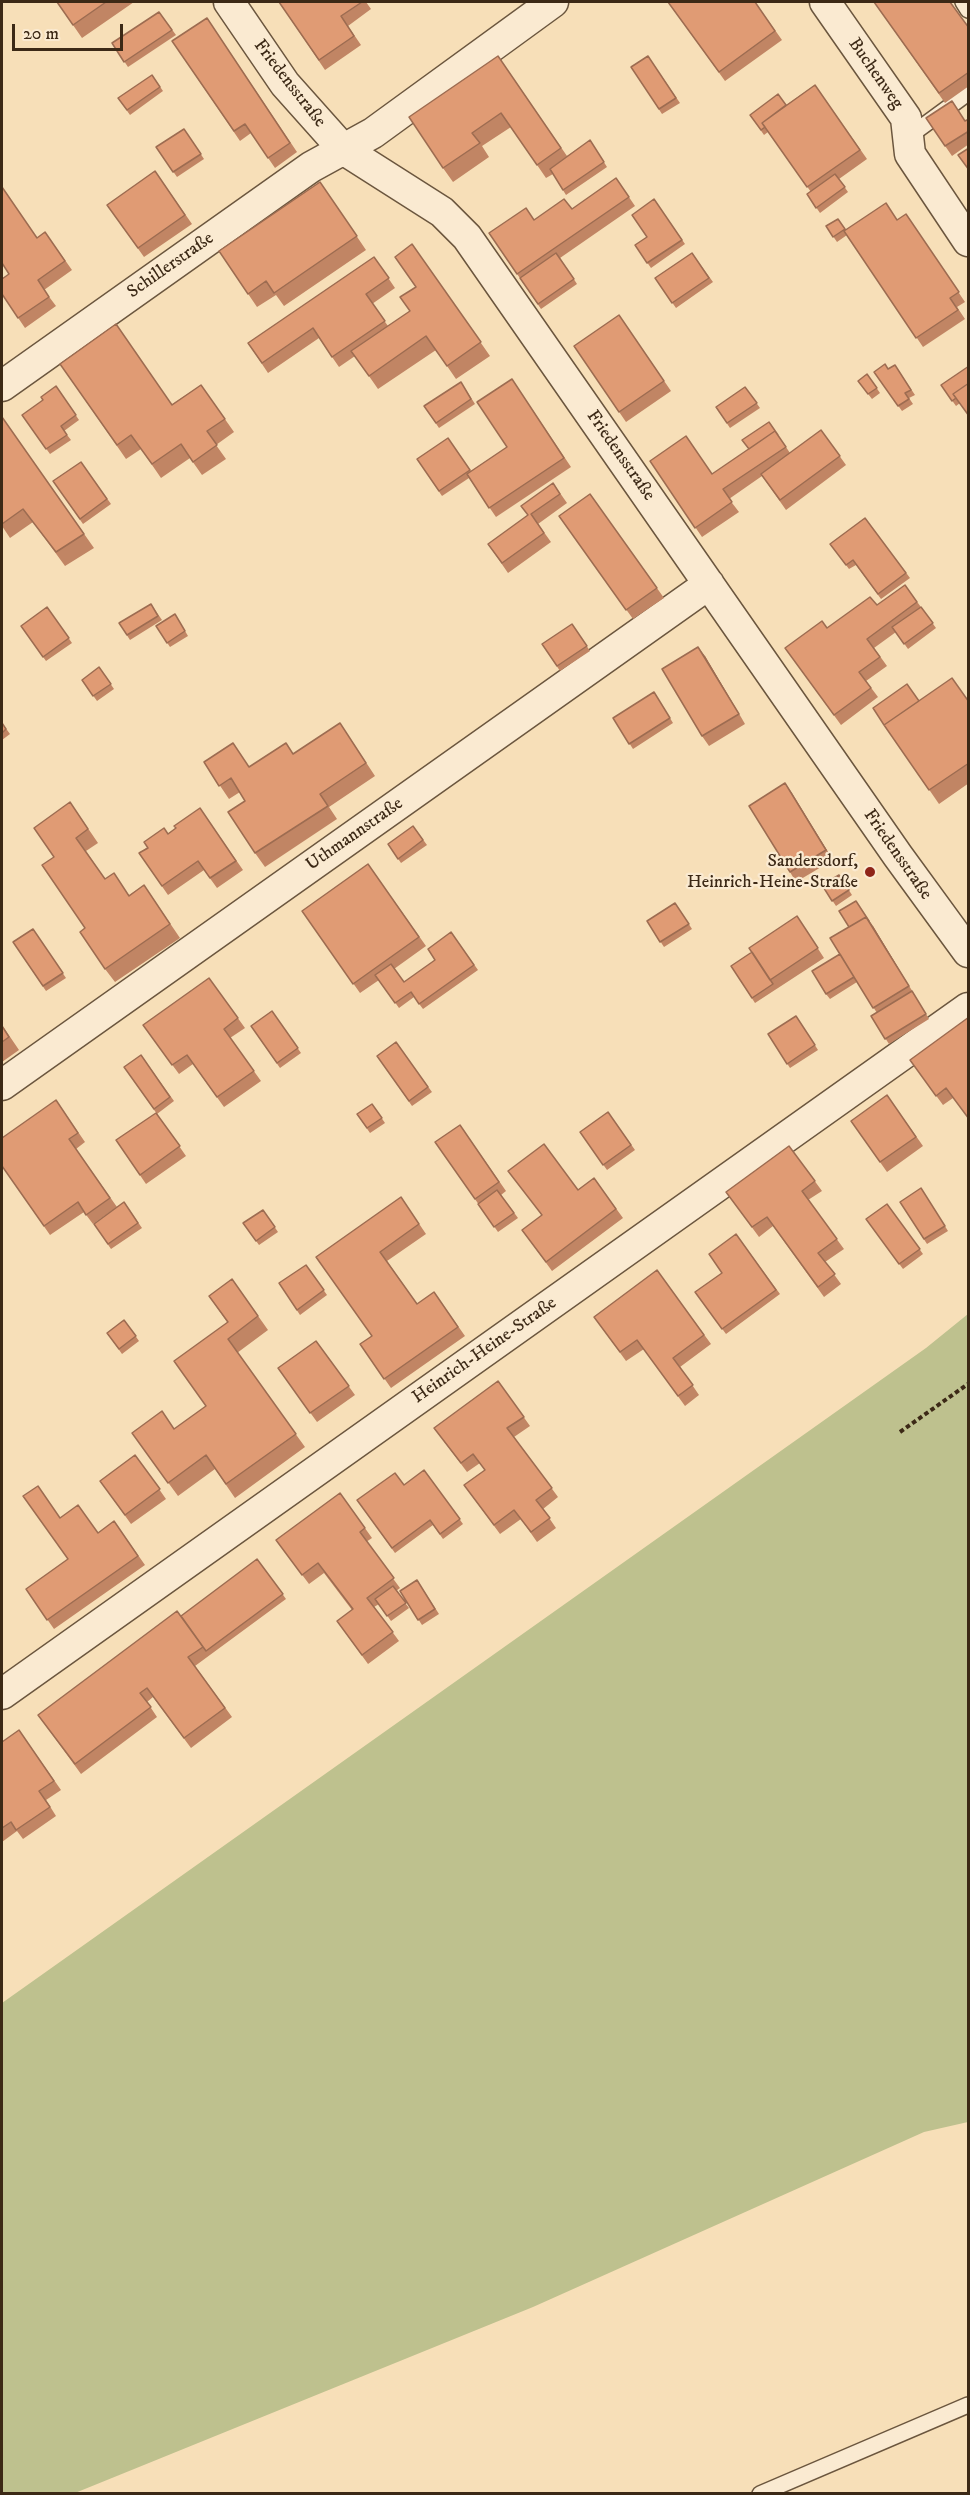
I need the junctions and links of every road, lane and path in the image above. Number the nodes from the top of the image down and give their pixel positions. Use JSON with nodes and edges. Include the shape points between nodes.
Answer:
{"nodes":[{"id":1,"x":229,"y":2,"type":"edge"},
{"id":2,"x":553,"y":2,"type":"edge"},
{"id":3,"x":963,"y":2,"type":"edge"},
{"id":4,"x":831,"y":3,"type":"edge"},
{"id":5,"x":969,"y":10,"type":"edge"},
{"id":6,"x":969,"y":93,"type":"edge"},
{"id":7,"x":908,"y":137,"type":"junction"},
{"id":8,"x":343,"y":149,"type":"junction"},
{"id":9,"x":969,"y":241,"type":"edge"},
{"id":10,"x":2,"y":386,"type":"edge"},
{"id":11,"x":709,"y":584,"type":"junction"},
{"id":12,"x":969,"y":952,"type":"edge"},
{"id":13,"x":969,"y":1008,"type":"edge"},
{"id":14,"x":2,"y":1085,"type":"edge"},
{"id":15,"x":969,"y":1384,"type":"edge"},
{"id":16,"x":900,"y":1432,"type":"dead end"},
{"id":17,"x":2,"y":1694,"type":"edge"},
{"id":18,"x":969,"y":2405,"type":"edge"},
{"id":19,"x":760,"y":2493,"type":"edge"}],
"edges":[{"from":1,"to":8,"type":"street","name":"Friedensstraße","via":[[285,84]]},
{"from":2,"to":8,"type":"street","name":"Schillerstraße","via":[[373,133]]},
{"from":3,"to":5,"type":"lane"},
{"from":4,"to":7,"type":"street","name":"Buchenweg","via":[[906,118]]},
{"from":6,"to":7,"type":"lane"},
{"from":7,"to":9,"type":"street","name":"Buchenweg","via":[[910,154]]},
{"from":8,"to":10,"type":"street","name":"Schillerstraße","via":[[311,167]]},
{"from":8,"to":11,"type":"street","name":"Friedensstraße","via":[[442,212],[467,237]]},
{"from":11,"to":12,"type":"street","name":"Friedensstraße"},
{"from":11,"to":14,"type":"street","name":"Uthmannstraße"},
{"from":13,"to":17,"type":"street","name":"Heinrich-Heine-Straße"},
{"from":15,"to":16,"type":"path"},
{"from":18,"to":19,"type":"lane"}]}
